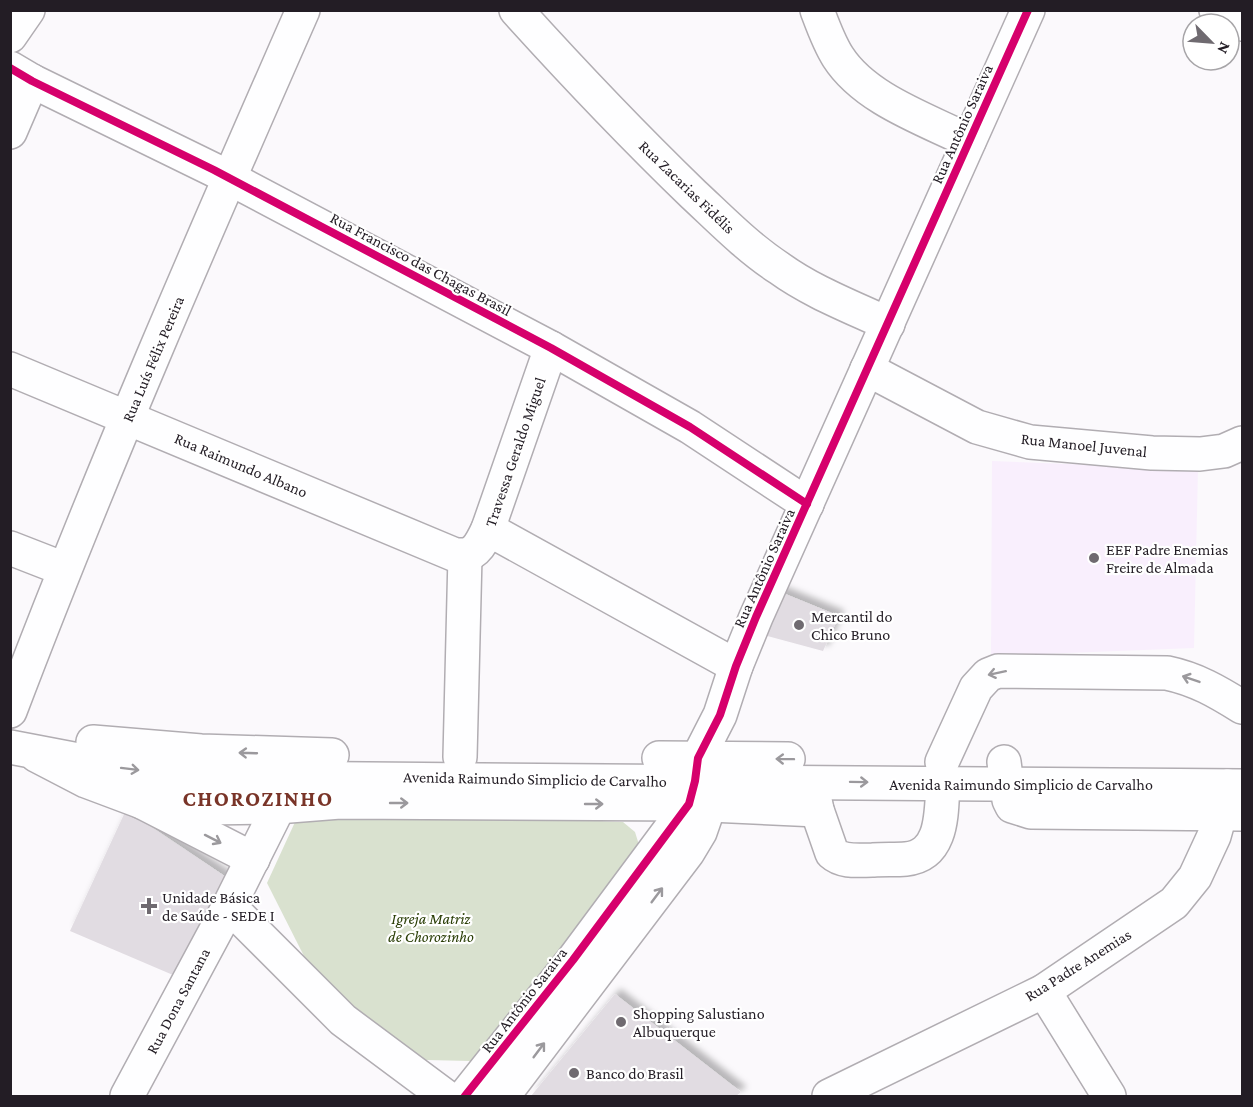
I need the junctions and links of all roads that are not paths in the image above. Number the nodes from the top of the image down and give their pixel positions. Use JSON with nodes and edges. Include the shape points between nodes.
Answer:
{"nodes":[{"id":1,"x":28,"y":10,"type":"edge"},
{"id":2,"x":303,"y":10,"type":"edge"},
{"id":3,"x":516,"y":10,"type":"edge"},
{"id":4,"x":817,"y":10,"type":"edge"},
{"id":5,"x":1028,"y":10,"type":"edge"},
{"id":6,"x":1216,"y":10,"type":"edge"},
{"id":7,"x":1242,"y":24,"type":"edge"},
{"id":8,"x":10,"y":36,"type":"edge"},
{"id":9,"x":21,"y":75,"type":"edge"},
{"id":10,"x":10,"y":132,"type":"edge"},
{"id":11,"x":969,"y":141,"type":"junction"},
{"id":12,"x":229,"y":178,"type":"junction"},
{"id":13,"x":888,"y":324,"type":"junction"},
{"id":14,"x":551,"y":348,"type":"junction"},
{"id":15,"x":10,"y":369,"type":"edge"},
{"id":16,"x":867,"y":369,"type":"junction"},
{"id":17,"x":128,"y":418,"type":"junction"},
{"id":18,"x":1242,"y":442,"type":"edge"},
{"id":19,"x":807,"y":504,"type":"junction"},
{"id":20,"x":475,"y":546,"type":"junction"},
{"id":21,"x":10,"y":548,"type":"edge"},
{"id":22,"x":64,"y":569,"type":"junction"},
{"id":23,"x":736,"y":666,"type":"junction"},
{"id":24,"x":1242,"y":707,"type":"edge"},
{"id":25,"x":10,"y":711,"type":"edge"},
{"id":26,"x":16,"y":741,"type":"edge"},
{"id":27,"x":460,"y":757,"type":"junction"},
{"id":28,"x":301,"y":766,"type":"junction"},
{"id":29,"x":942,"y":772,"type":"junction"},
{"id":30,"x":706,"y":775,"type":"junction"},
{"id":31,"x":1235,"y":793,"type":"edge"},
{"id":32,"x":142,"y":802,"type":"junction"},
{"id":33,"x":340,"y":802,"type":"junction"},
{"id":34,"x":277,"y":807,"type":"junction"},
{"id":35,"x":818,"y":810,"type":"junction"},
{"id":36,"x":253,"y":859,"type":"junction"},
{"id":37,"x":229,"y":906,"type":"junction"},
{"id":38,"x":583,"y":969,"type":"junction"},
{"id":39,"x":1044,"y":991,"type":"junction"},
{"id":40,"x":846,"y":1093,"type":"edge"},
{"id":41,"x":127,"y":1096,"type":"edge"},
{"id":42,"x":445,"y":1096,"type":"edge"},
{"id":43,"x":465,"y":1096,"type":"edge"},
{"id":44,"x":503,"y":1096,"type":"edge"},
{"id":45,"x":1109,"y":1096,"type":"edge"}],
"edges":[{"from":1,"to":8,"type":"street"},
{"from":2,"to":12,"type":"street","name":"Rua Luís Félix Pereira"},
{"from":3,"to":13,"type":"street","name":"Rua Zacarias Fidélis","via":[[668,170],[750,247],[811,288]]},
{"from":4,"to":11,"type":"street","via":[[838,58],[855,78],[878,96]]},
{"from":5,"to":11,"type":"street","name":"Rua Antônio Saraiva"},
{"from":6,"to":7,"type":"street"},
{"from":9,"to":10,"type":"street"},
{"from":9,"to":12,"type":"street","name":"Rua Francisco das Chagas Brasil"},
{"from":11,"to":13,"type":"street","name":"Rua Antônio Saraiva"},
{"from":12,"to":14,"type":"street","name":"Rua Francisco das Chagas Brasil"},
{"from":12,"to":17,"type":"street","name":"Rua Luís Félix Pereira"},
{"from":13,"to":16,"type":"street","name":"Rua Antônio Saraiva"},
{"from":14,"to":19,"type":"street","name":"Rua Francisco das Chagas Brasil","via":[[690,427]]},
{"from":14,"to":20,"type":"street","name":"Travessa Geraldo Miguel"},
{"from":15,"to":17,"type":"street","name":"Rua Raimundo Albano"},
{"from":16,"to":18,"type":"street","name":"Rua Manoel Juvenal","via":[[977,427],[1030,442],[1200,454],[1224,451]]},
{"from":16,"to":19,"type":"street","name":"Rua Antônio Saraiva"},
{"from":17,"to":20,"type":"street","name":"Rua Raimundo Albano","via":[[453,554]]},
{"from":17,"to":22,"type":"street","name":"Rua Luís Félix Pereira"},
{"from":19,"to":23,"type":"street","name":"Rua Antônio Saraiva"},
{"from":20,"to":23,"type":"street","name":"Rua Raimundo Albano"},
{"from":20,"to":27,"type":"street","name":"Travessa Geraldo Miguel"},
{"from":21,"to":22,"type":"street"},
{"from":22,"to":25,"type":"street","name":"Rua Luís Félix Pereira"},
{"from":23,"to":30,"type":"street","name":"Rua Antônio Saraiva"},
{"from":24,"to":29,"type":"street","one_way":true,"via":[[1209,686],[1167,673],[998,671],[976,688]]},
{"from":26,"to":28,"type":"street","name":"Avenida Raimundo Simplicio de Carvalho","via":[[115,767],[176,775]]},
{"from":26,"to":32,"type":"street","via":[[86,781]]},
{"from":27,"to":28,"type":"street","name":"Avenida Raimundo Simplicio de Carvalho"},
{"from":27,"to":30,"type":"street","name":"Avenida Raimundo Simplicio de Carvalho"},
{"from":28,"to":30,"type":"street","name":"Avenida Raimundo Simplicio de Carvalho"},
{"from":28,"to":33,"type":"street"},
{"from":28,"to":34,"type":"street","name":"Rua Dona Santana"},
{"from":29,"to":30,"type":"street","name":"Avenida Raimundo Simplicio de Carvalho","one_way":true},
{"from":29,"to":31,"type":"street","name":"Avenida Raimundo Simplicio de Carvalho","via":[[1005,773]]},
{"from":35,"to":29,"type":"street","name":"Avenida Raimundo Simplicio de Carvalho","one_way":true},
{"from":29,"to":35,"type":"street","via":[[940,824],[934,842],[919,855],[907,859],[836,857]]},
{"from":33,"to":30,"type":"street","one_way":true},
{"from":30,"to":35,"type":"street","name":"Avenida Raimundo Simplicio de Carvalho"},
{"from":30,"to":38,"type":"street","name":"Rua Antônio Saraiva","via":[[700,832],[687,852]]},
{"from":31,"to":39,"type":"street","name":"Rua Padre Anemias","via":[[1195,877],[1174,903]]},
{"from":32,"to":34,"type":"street","via":[[205,808]]},
{"from":32,"to":36,"type":"street","one_way":true},
{"from":33,"to":34,"type":"street"},
{"from":34,"to":36,"type":"street","name":"Rua Dona Santana"},
{"from":36,"to":37,"type":"street","name":"Rua Dona Santana"},
{"from":37,"to":41,"type":"street","name":"Rua Dona Santana"},
{"from":37,"to":42,"type":"street","via":[[343,1020]]},
{"from":38,"to":43,"type":"street","name":"Rua Antônio Saraiva"},
{"from":44,"to":38,"type":"street","name":"Rua Antônio Saraiva","one_way":true},
{"from":39,"to":40,"type":"street","name":"Rua Padre Anemias"},
{"from":39,"to":45,"type":"street"}]}
